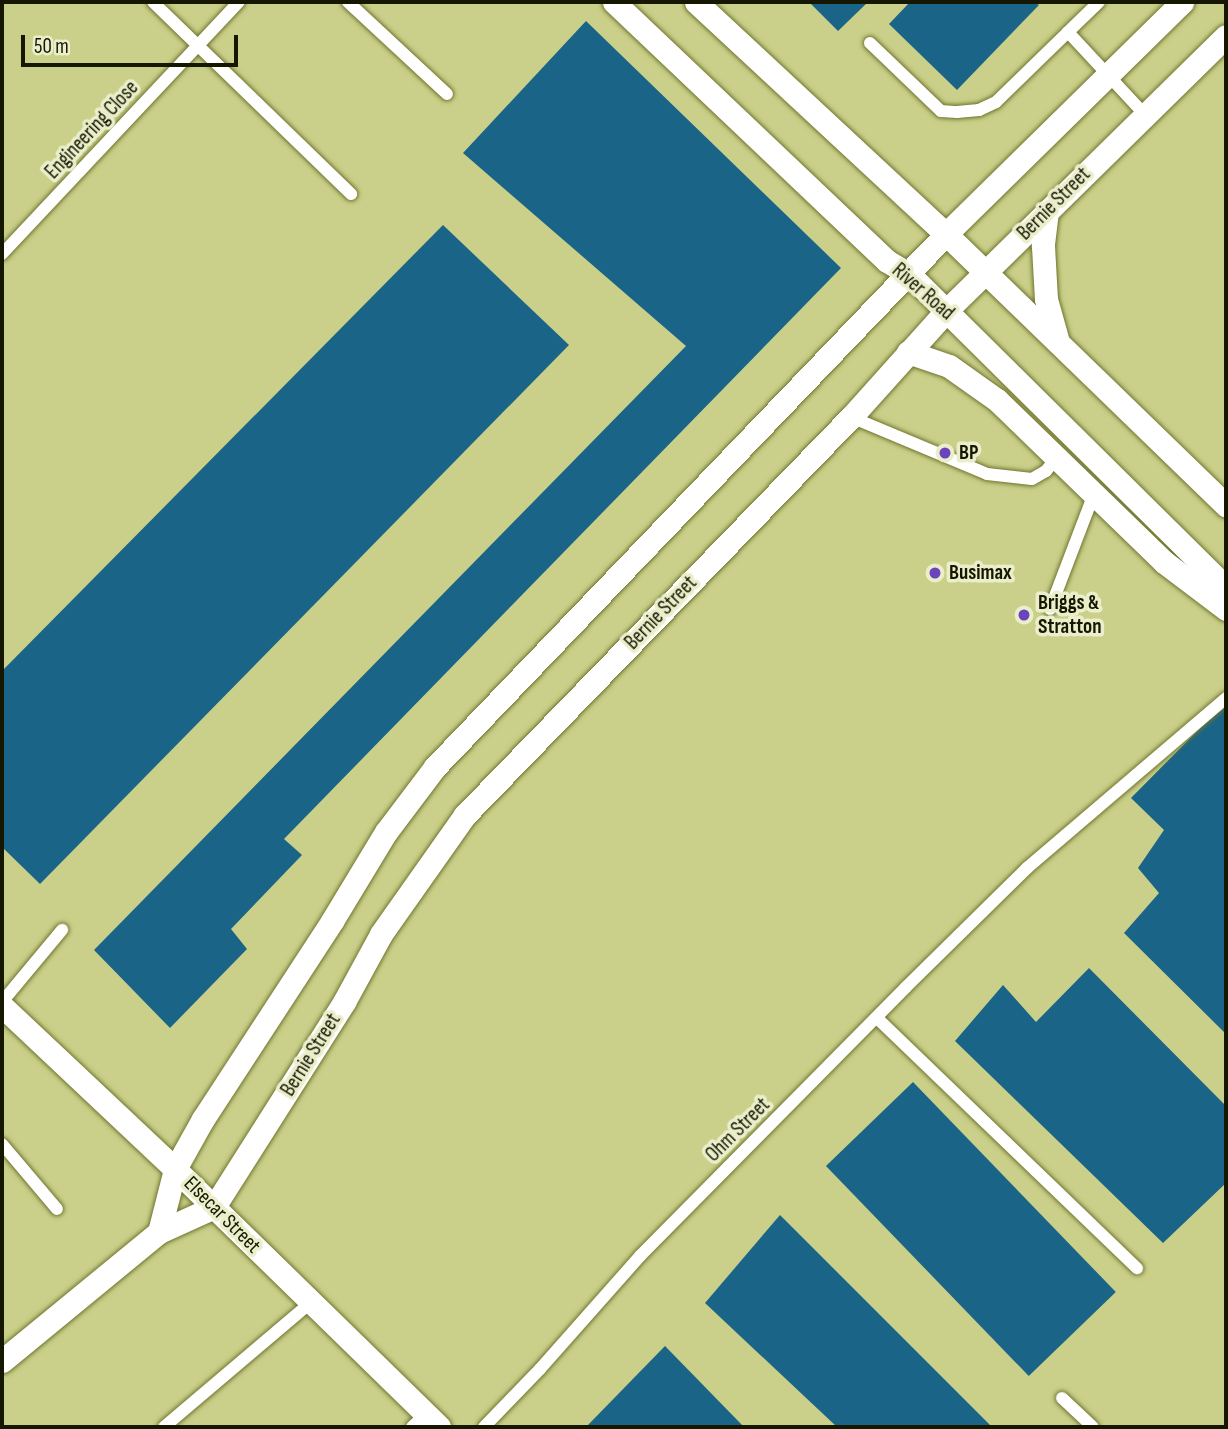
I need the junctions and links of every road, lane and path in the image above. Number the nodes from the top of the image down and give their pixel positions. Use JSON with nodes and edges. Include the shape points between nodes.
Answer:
{"nodes":[{"id":1,"x":153,"y":2,"type":"edge"},
{"id":2,"x":239,"y":2,"type":"edge"},
{"id":3,"x":348,"y":2,"type":"edge"},
{"id":4,"x":614,"y":2,"type":"edge"},
{"id":5,"x":696,"y":2,"type":"edge"},
{"id":6,"x":1099,"y":2,"type":"edge"},
{"id":7,"x":1182,"y":2,"type":"edge"},
{"id":8,"x":1068,"y":32,"type":"junction"},
{"id":9,"x":1226,"y":36,"type":"edge"},
{"id":10,"x":870,"y":43,"type":"dead end"},
{"id":11,"x":197,"y":46,"type":"junction"},
{"id":12,"x":1109,"y":75,"type":"junction"},
{"id":13,"x":447,"y":94,"type":"dead end"},
{"id":14,"x":1145,"y":115,"type":"junction"},
{"id":15,"x":351,"y":194,"type":"dead end"},
{"id":16,"x":1047,"y":211,"type":"junction"},
{"id":17,"x":946,"y":234,"type":"junction"},
{"id":18,"x":2,"y":254,"type":"edge"},
{"id":19,"x":986,"y":272,"type":"junction"},
{"id":20,"x":909,"y":274,"type":"junction"},
{"id":21,"x":946,"y":311,"type":"junction"},
{"id":22,"x":1059,"y":345,"type":"junction"},
{"id":23,"x":908,"y":352,"type":"junction"},
{"id":24,"x":850,"y":417,"type":"junction"},
{"id":25,"x":1057,"y":457,"type":"junction"},
{"id":26,"x":1094,"y":494,"type":"junction"},
{"id":27,"x":1226,"y":505,"type":"edge"},
{"id":28,"x":1226,"y":588,"type":"edge"},
{"id":29,"x":1050,"y":609,"type":"dead end"},
{"id":30,"x":1226,"y":609,"type":"edge"},
{"id":31,"x":1226,"y":698,"type":"edge"},
{"id":32,"x":62,"y":930,"type":"dead end"},
{"id":33,"x":2,"y":1004,"type":"edge"},
{"id":34,"x":877,"y":1018,"type":"junction"},
{"id":35,"x":2,"y":1144,"type":"edge"},
{"id":36,"x":13,"y":1158,"type":"junction"},
{"id":37,"x":2,"y":1168,"type":"edge"},
{"id":38,"x":175,"y":1169,"type":"junction"},
{"id":39,"x":214,"y":1207,"type":"junction"},
{"id":40,"x":57,"y":1209,"type":"dead end"},
{"id":41,"x":159,"y":1232,"type":"junction"},
{"id":42,"x":1137,"y":1268,"type":"dead end"},
{"id":43,"x":310,"y":1303,"type":"junction"},
{"id":44,"x":2,"y":1361,"type":"edge"},
{"id":45,"x":1062,"y":1398,"type":"dead end"},
{"id":46,"x":426,"y":1423,"type":"edge"},
{"id":47,"x":164,"y":1427,"type":"edge"},
{"id":48,"x":484,"y":1427,"type":"edge"},
{"id":49,"x":1093,"y":1427,"type":"edge"}],
"edges":[{"from":1,"to":11,"type":"lane"},
{"from":2,"to":11,"type":"lane","name":"Engineering Close"},
{"from":3,"to":13,"type":"lane"},
{"from":4,"to":20,"type":"street","name":"River Road","via":[[887,261]]},
{"from":5,"to":17,"type":"street"},
{"from":6,"to":8,"type":"lane"},
{"from":7,"to":12,"type":"street"},
{"from":8,"to":10,"type":"lane","via":[[996,102],[979,110],[957,112],[941,111]]},
{"from":8,"to":12,"type":"lane"},
{"from":9,"to":14,"type":"street","name":"Bernie Street"},
{"from":11,"to":15,"type":"lane"},
{"from":11,"to":18,"type":"lane","name":"Engineering Close"},
{"from":12,"to":14,"type":"lane"},
{"from":12,"to":17,"type":"street"},
{"from":14,"to":16,"type":"street","name":"Bernie Street"},
{"from":16,"to":19,"type":"street","name":"Bernie Street"},
{"from":16,"to":22,"type":"street","via":[[1043,246],[1046,299]]},
{"from":17,"to":19,"type":"street"},
{"from":17,"to":20,"type":"street"},
{"from":19,"to":21,"type":"street","name":"Bernie Street"},
{"from":19,"to":22,"type":"street"},
{"from":20,"to":21,"type":"street","name":"River Road"},
{"from":20,"to":38,"type":"street","via":[[435,767],[413,794]]},
{"from":21,"to":23,"type":"street","name":"Bernie Street"},
{"from":21,"to":28,"type":"street","name":"River Road"},
{"from":22,"to":27,"type":"street"},
{"from":23,"to":24,"type":"street","name":"Bernie Street"},
{"from":23,"to":25,"type":"street","via":[[949,366],[974,381]]},
{"from":24,"to":25,"type":"lane","via":[[987,474],[1032,479]]},
{"from":24,"to":39,"type":"street","name":"Bernie Street","via":[[456,825],[381,934],[344,1002]]},
{"from":25,"to":26,"type":"street"},
{"from":26,"to":29,"type":"lane"},
{"from":26,"to":30,"type":"street","via":[[1164,562]]},
{"from":31,"to":34,"type":"lane","name":"Ohm Street","via":[[1027,868]]},
{"from":32,"to":33,"type":"lane"},
{"from":33,"to":38,"type":"street","name":"Elsecar Street"},
{"from":34,"to":42,"type":"lane"},
{"from":34,"to":48,"type":"lane","name":"Ohm Street","via":[[640,1256]]},
{"from":35,"to":36,"type":"lane"},
{"from":36,"to":37,"type":"lane"},
{"from":36,"to":40,"type":"lane"},
{"from":38,"to":39,"type":"street","name":"Elsecar Street"},
{"from":38,"to":41,"type":"street"},
{"from":39,"to":41,"type":"street"},
{"from":39,"to":43,"type":"street","name":"Elsecar Street"},
{"from":41,"to":44,"type":"street"},
{"from":43,"to":46,"type":"street","name":"Elsecar Street"},
{"from":43,"to":47,"type":"lane"},
{"from":45,"to":49,"type":"lane"}]}
